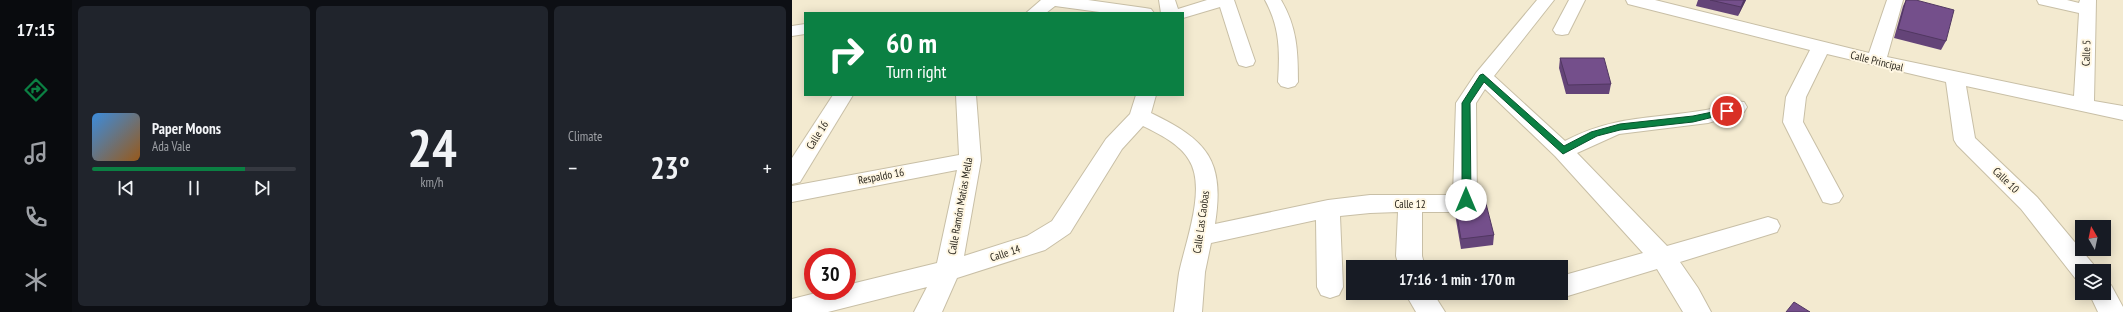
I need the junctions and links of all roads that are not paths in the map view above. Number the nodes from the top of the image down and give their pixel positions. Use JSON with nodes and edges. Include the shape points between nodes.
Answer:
{"nodes":[{"id":1,"x":1050,"y":0,"type":"edge"},
{"id":2,"x":1167,"y":0,"type":"edge"},
{"id":3,"x":1225,"y":0,"type":"edge"},
{"id":4,"x":1273,"y":0,"type":"edge"},
{"id":5,"x":1546,"y":0,"type":"edge"},
{"id":6,"x":1577,"y":0,"type":"edge"},
{"id":7,"x":1634,"y":0,"type":"edge"},
{"id":8,"x":1893,"y":0,"type":"edge"},
{"id":9,"x":2045,"y":0,"type":"edge"},
{"id":10,"x":2088,"y":5,"type":"edge"},
{"id":11,"x":1036,"y":12,"type":"edge"},
{"id":12,"x":1138,"y":12,"type":"edge"},
{"id":13,"x":1170,"y":12,"type":"edge"},
{"id":14,"x":1184,"y":12,"type":"edge"},
{"id":15,"x":804,"y":29,"type":"edge"},
{"id":16,"x":1562,"y":30,"type":"dead end"},
{"id":17,"x":792,"y":31,"type":"edge"},
{"id":18,"x":1821,"y":47,"type":"junction"},
{"id":19,"x":1246,"y":61,"type":"dead end"},
{"id":20,"x":1876,"y":61,"type":"junction"},
{"id":21,"x":1483,"y":77,"type":"junction"},
{"id":22,"x":1955,"y":78,"type":"junction"},
{"id":23,"x":1288,"y":82,"type":"dead end"},
{"id":24,"x":842,"y":96,"type":"edge"},
{"id":25,"x":966,"y":96,"type":"edge"},
{"id":26,"x":2084,"y":105,"type":"junction"},
{"id":27,"x":1143,"y":106,"type":"edge"},
{"id":28,"x":1737,"y":107,"type":"dead end"},
{"id":29,"x":2123,"y":113,"type":"edge"},
{"id":30,"x":1563,"y":151,"type":"junction"},
{"id":31,"x":970,"y":160,"type":"junction"},
{"id":32,"x":792,"y":176,"type":"edge"},
{"id":33,"x":792,"y":194,"type":"edge"},
{"id":34,"x":1831,"y":196,"type":"dead end"},
{"id":35,"x":1410,"y":204,"type":"junction"},
{"id":36,"x":1328,"y":209,"type":"junction"},
{"id":37,"x":1768,"y":226,"type":"dead end"},
{"id":38,"x":1200,"y":236,"type":"junction"},
{"id":39,"x":1663,"y":258,"type":"junction"},
{"id":40,"x":1410,"y":260,"type":"edge"},
{"id":41,"x":2078,"y":264,"type":"edge"},
{"id":42,"x":948,"y":271,"type":"junction"},
{"id":43,"x":1568,"y":285,"type":"edge"},
{"id":44,"x":1330,"y":287,"type":"dead end"},
{"id":45,"x":1423,"y":300,"type":"edge"},
{"id":46,"x":2106,"y":300,"type":"edge"},
{"id":47,"x":792,"y":310,"type":"edge"},
{"id":48,"x":928,"y":312,"type":"edge"},
{"id":49,"x":1188,"y":312,"type":"edge"},
{"id":50,"x":1431,"y":312,"type":"edge"},
{"id":51,"x":1697,"y":312,"type":"edge"},
{"id":52,"x":2112,"y":312,"type":"edge"}],
"edges":[{"from":1,"to":11,"type":"street"},
{"from":1,"to":12,"type":"street"},
{"from":2,"to":13,"type":"street"},
{"from":3,"to":14,"type":"street"},
{"from":3,"to":19,"type":"street"},
{"from":4,"to":23,"type":"street","via":[[1284,17],[1289,41]]},
{"from":5,"to":21,"type":"street","name":"Calle 12"},
{"from":6,"to":16,"type":"street"},
{"from":7,"to":18,"type":"street","name":"Calle Principal"},
{"from":8,"to":20,"type":"street"},
{"from":9,"to":10,"type":"street"},
{"from":10,"to":26,"type":"street","name":"Calle 5"},
{"from":15,"to":17,"type":"street"},
{"from":18,"to":20,"type":"street","name":"Calle Principal"},
{"from":18,"to":34,"type":"street","via":[[1796,97],[1793,122]]},
{"from":20,"to":22,"type":"street","name":"Calle Principal"},
{"from":21,"to":30,"type":"street"},
{"from":21,"to":35,"type":"street","name":"Calle 12","via":[[1466,103],[1465,203]]},
{"from":22,"to":26,"type":"street","name":"Calle Principal"},
{"from":22,"to":41,"type":"street","name":"Calle 10","via":[[1965,140],[2029,203]]},
{"from":24,"to":32,"type":"street","name":"Calle 16"},
{"from":25,"to":31,"type":"street","name":"Calle Ramón Matías Mella"},
{"from":26,"to":29,"type":"street","name":"Calle Principal"},
{"from":27,"to":38,"type":"street","name":"Calle Las Caobas","via":[[1199,156],[1206,172],[1206,195]]},
{"from":27,"to":42,"type":"street","name":"Calle 14","via":[[1114,144],[1061,227],[1036,243]]},
{"from":28,"to":30,"type":"street","via":[[1693,119],[1620,127],[1594,134]]},
{"from":30,"to":39,"type":"street"},
{"from":31,"to":33,"type":"street","name":"Respaldo 16"},
{"from":31,"to":42,"type":"street","name":"Calle Ramón Matías Mella"},
{"from":35,"to":36,"type":"street","name":"Calle 12","via":[[1370,204]]},
{"from":35,"to":40,"type":"street"},
{"from":36,"to":38,"type":"street","name":"Calle 12"},
{"from":36,"to":44,"type":"street"},
{"from":37,"to":39,"type":"street"},
{"from":38,"to":49,"type":"street","name":"Calle Las Caobas"},
{"from":39,"to":43,"type":"street"},
{"from":39,"to":51,"type":"street"},
{"from":42,"to":47,"type":"street","name":"Calle 14"},
{"from":42,"to":48,"type":"street","name":"Calle Ramón Matías Mella"},
{"from":45,"to":50,"type":"street"},
{"from":46,"to":52,"type":"street"}]}
